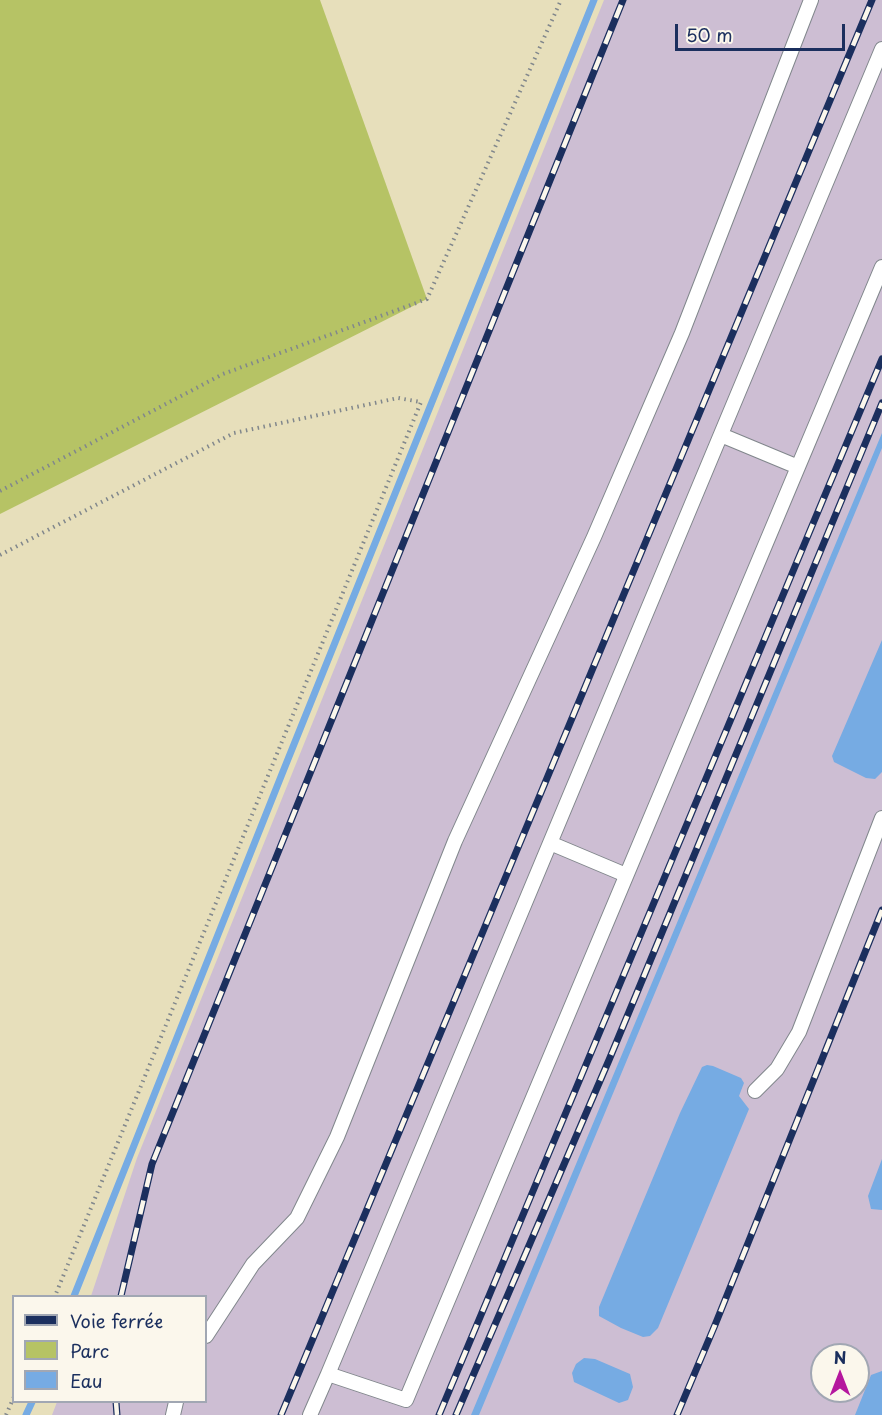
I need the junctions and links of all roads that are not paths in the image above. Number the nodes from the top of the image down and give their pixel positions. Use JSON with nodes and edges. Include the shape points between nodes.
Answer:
{"nodes":[{"id":1,"x":811,"y":0,"type":"edge"},
{"id":2,"x":882,"y":49,"type":"edge"},
{"id":3,"x":882,"y":267,"type":"edge"},
{"id":4,"x":721,"y":435,"type":"junction"},
{"id":5,"x":798,"y":467,"type":"junction"},
{"id":6,"x":882,"y":818,"type":"edge"},
{"id":7,"x":550,"y":843,"type":"junction"},
{"id":8,"x":626,"y":875,"type":"junction"},
{"id":9,"x":755,"y":1090,"type":"dead end"},
{"id":10,"x":207,"y":1334,"type":"edge"},
{"id":11,"x":328,"y":1374,"type":"junction"},
{"id":12,"x":310,"y":1415,"type":"edge"}],
"edges":[{"from":1,"to":10,"type":"lane","via":[[682,333],[455,841],[337,1137],[297,1218],[253,1264]]},
{"from":2,"to":4,"type":"lane"},
{"from":3,"to":5,"type":"lane"},
{"from":4,"to":5,"type":"lane"},
{"from":4,"to":7,"type":"lane"},
{"from":5,"to":8,"type":"lane"},
{"from":6,"to":9,"type":"lane","via":[[799,1032],[777,1069]]},
{"from":7,"to":8,"type":"lane"},
{"from":7,"to":11,"type":"lane"},
{"from":8,"to":11,"type":"lane","via":[[406,1400]]},
{"from":11,"to":12,"type":"lane"}]}
